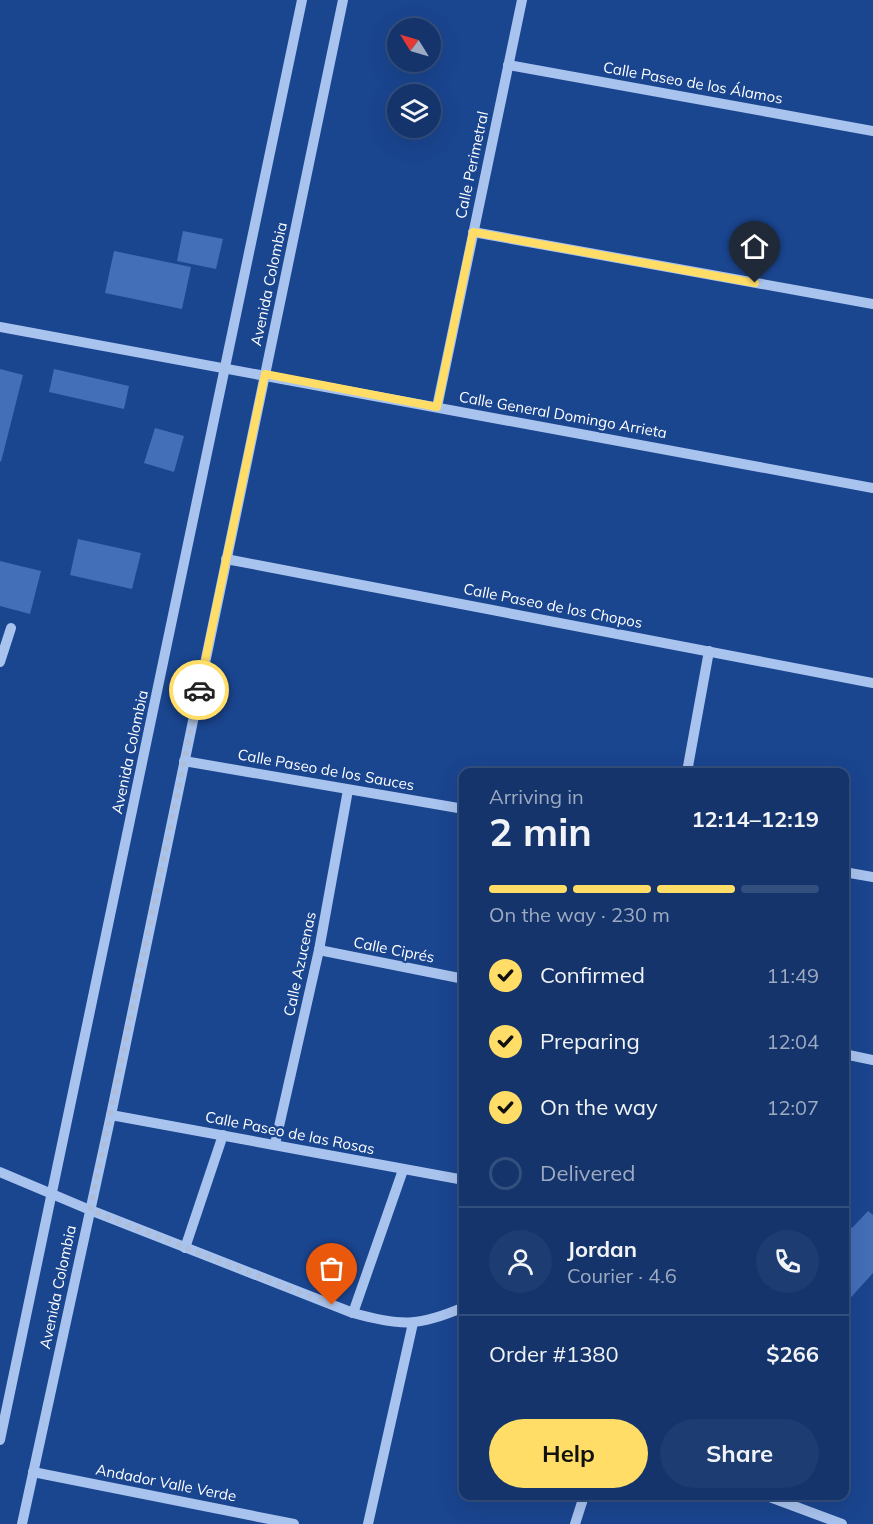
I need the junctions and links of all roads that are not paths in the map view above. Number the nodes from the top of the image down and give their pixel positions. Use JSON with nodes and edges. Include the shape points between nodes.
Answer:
{"nodes":[{"id":1,"x":302,"y":0,"type":"edge"},
{"id":2,"x":343,"y":0,"type":"edge"},
{"id":3,"x":522,"y":0,"type":"edge"},
{"id":4,"x":508,"y":65,"type":"junction"},
{"id":5,"x":873,"y":131,"type":"edge"},
{"id":6,"x":473,"y":232,"type":"junction"},
{"id":7,"x":873,"y":304,"type":"edge"},
{"id":8,"x":0,"y":327,"type":"edge"},
{"id":9,"x":225,"y":367,"type":"junction"},
{"id":10,"x":265,"y":374,"type":"junction"},
{"id":11,"x":437,"y":407,"type":"junction"},
{"id":12,"x":873,"y":488,"type":"edge"},
{"id":13,"x":226,"y":559,"type":"junction"},
{"id":14,"x":10,"y":628,"type":"dead end"},
{"id":15,"x":709,"y":651,"type":"junction"},
{"id":16,"x":0,"y":662,"type":"edge"},
{"id":17,"x":873,"y":683,"type":"edge"},
{"id":18,"x":184,"y":761,"type":"junction"},
{"id":19,"x":688,"y":768,"type":"edge"},
{"id":20,"x":348,"y":790,"type":"junction"},
{"id":21,"x":459,"y":808,"type":"edge"},
{"id":22,"x":849,"y":873,"type":"edge"},
{"id":23,"x":873,"y":877,"type":"edge"},
{"id":24,"x":319,"y":950,"type":"junction"},
{"id":25,"x":459,"y":978,"type":"edge"},
{"id":26,"x":849,"y":1055,"type":"edge"},
{"id":27,"x":873,"y":1060,"type":"edge"},
{"id":28,"x":111,"y":1115,"type":"junction"},
{"id":29,"x":223,"y":1135,"type":"junction"},
{"id":30,"x":275,"y":1144,"type":"junction"},
{"id":31,"x":403,"y":1170,"type":"junction"},
{"id":32,"x":0,"y":1172,"type":"edge"},
{"id":33,"x":459,"y":1179,"type":"edge"},
{"id":34,"x":53,"y":1195,"type":"junction"},
{"id":35,"x":90,"y":1210,"type":"junction"},
{"id":36,"x":185,"y":1248,"type":"junction"},
{"id":37,"x":459,"y":1309,"type":"edge"},
{"id":38,"x":353,"y":1313,"type":"junction"},
{"id":39,"x":412,"y":1323,"type":"junction"},
{"id":40,"x":0,"y":1440,"type":"edge"},
{"id":41,"x":33,"y":1472,"type":"junction"},
{"id":42,"x":583,"y":1500,"type":"edge"},
{"id":43,"x":778,"y":1500,"type":"edge"},
{"id":44,"x":245,"y":1519,"type":"edge"},
{"id":45,"x":22,"y":1524,"type":"edge"},
{"id":46,"x":294,"y":1524,"type":"edge"},
{"id":47,"x":368,"y":1524,"type":"edge"},
{"id":48,"x":575,"y":1524,"type":"edge"},
{"id":49,"x":842,"y":1524,"type":"edge"}],
"edges":[{"from":1,"to":9,"type":"street","name":"Avenida Colombia"},
{"from":2,"to":10,"type":"street","name":"Avenida Colombia"},
{"from":3,"to":4,"type":"street","name":"Calle Perimetral"},
{"from":4,"to":5,"type":"street","name":"Calle Paseo de los Álamos"},
{"from":4,"to":6,"type":"street","name":"Calle Perimetral"},
{"from":6,"to":7,"type":"street"},
{"from":6,"to":11,"type":"street","name":"Calle Perimetral"},
{"from":8,"to":9,"type":"street","name":"Calle General Domingo Arrieta"},
{"from":9,"to":10,"type":"street","name":"Calle General Domingo Arrieta"},
{"from":9,"to":34,"type":"street","name":"Avenida Colombia"},
{"from":10,"to":11,"type":"street","name":"Calle General Domingo Arrieta"},
{"from":10,"to":13,"type":"street","name":"Avenida Colombia"},
{"from":11,"to":12,"type":"street","name":"Calle General Domingo Arrieta"},
{"from":13,"to":15,"type":"street","name":"Calle Paseo de los Chopos"},
{"from":13,"to":18,"type":"street","name":"Avenida Colombia"},
{"from":14,"to":16,"type":"street"},
{"from":15,"to":17,"type":"street","name":"Calle Paseo de los Chopos"},
{"from":15,"to":19,"type":"street"},
{"from":18,"to":20,"type":"street","name":"Calle Paseo de los Sauces"},
{"from":18,"to":28,"type":"street","name":"Avenida Colombia"},
{"from":20,"to":21,"type":"street","name":"Calle Paseo de los Sauces"},
{"from":20,"to":24,"type":"street","name":"Calle Azucenas"},
{"from":22,"to":23,"type":"street"},
{"from":24,"to":25,"type":"street","name":"Calle Ciprés"},
{"from":24,"to":30,"type":"street","name":"Calle Azucenas"},
{"from":26,"to":27,"type":"street"},
{"from":28,"to":29,"type":"street","name":"Calle Paseo de las Rosas"},
{"from":28,"to":35,"type":"street","name":"Avenida Colombia"},
{"from":29,"to":30,"type":"street","name":"Calle Paseo de las Rosas"},
{"from":29,"to":36,"type":"street"},
{"from":30,"to":31,"type":"street","name":"Calle Paseo de las Rosas"},
{"from":31,"to":33,"type":"street","name":"Calle Paseo de las Rosas"},
{"from":31,"to":38,"type":"street"},
{"from":32,"to":34,"type":"street"},
{"from":34,"to":35,"type":"street"},
{"from":34,"to":40,"type":"street","name":"Avenida Colombia"},
{"from":35,"to":36,"type":"street"},
{"from":35,"to":41,"type":"street","name":"Avenida Colombia"},
{"from":36,"to":38,"type":"street"},
{"from":37,"to":39,"type":"street","via":[[434,1320]]},
{"from":38,"to":39,"type":"street","via":[[389,1323]]},
{"from":39,"to":47,"type":"street"},
{"from":41,"to":44,"type":"street","name":"Andador Valle Verde"},
{"from":41,"to":45,"type":"street","name":"Avenida Colombia"},
{"from":42,"to":48,"type":"street"},
{"from":43,"to":49,"type":"street"},
{"from":44,"to":46,"type":"street","name":"Andador Valle Verde"}]}
